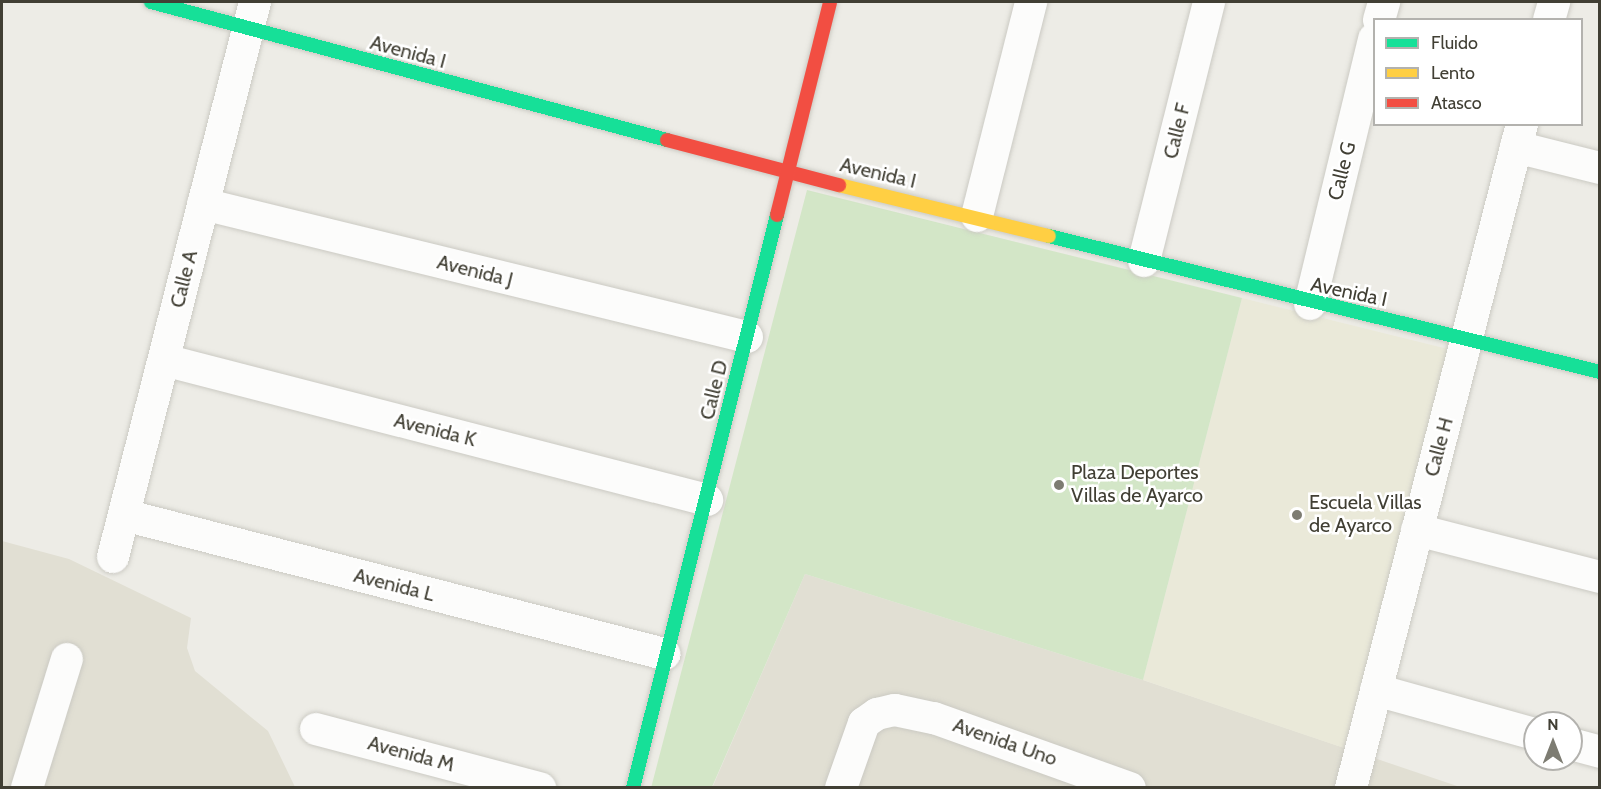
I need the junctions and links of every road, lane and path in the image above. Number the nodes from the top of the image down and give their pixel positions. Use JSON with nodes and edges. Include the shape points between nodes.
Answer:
{"nodes":[{"id":1,"x":151,"y":2,"type":"edge"},
{"id":2,"x":1031,"y":2,"type":"edge"},
{"id":3,"x":1209,"y":2,"type":"edge"},
{"id":4,"x":1384,"y":2,"type":"edge"},
{"id":5,"x":1554,"y":2,"type":"edge"},
{"id":6,"x":824,"y":3,"type":"edge"},
{"id":7,"x":252,"y":16,"type":"edge"},
{"id":8,"x":1380,"y":18,"type":"edge"},
{"id":9,"x":1550,"y":18,"type":"edge"},
{"id":10,"x":1373,"y":43,"type":"edge"},
{"id":11,"x":1519,"y":136,"type":"edge"},
{"id":12,"x":1599,"y":168,"type":"edge"},
{"id":13,"x":788,"y":172,"type":"junction"},
{"id":14,"x":204,"y":204,"type":"junction"},
{"id":15,"x":977,"y":216,"type":"junction"},
{"id":16,"x":1144,"y":261,"type":"junction"},
{"id":17,"x":1310,"y":304,"type":"junction"},
{"id":18,"x":747,"y":337,"type":"junction"},
{"id":19,"x":1467,"y":338,"type":"junction"},
{"id":20,"x":164,"y":360,"type":"junction"},
{"id":21,"x":1599,"y":372,"type":"edge"},
{"id":22,"x":707,"y":500,"type":"junction"},
{"id":23,"x":124,"y":515,"type":"junction"},
{"id":24,"x":1417,"y":530,"type":"junction"},
{"id":25,"x":113,"y":557,"type":"dead end"},
{"id":26,"x":1599,"y":577,"type":"edge"},
{"id":27,"x":664,"y":654,"type":"junction"},
{"id":28,"x":67,"y":659,"type":"dead end"},
{"id":29,"x":1376,"y":690,"type":"junction"},
{"id":30,"x":316,"y":729,"type":"dead end"},
{"id":31,"x":1523,"y":731,"type":"edge"},
{"id":32,"x":1583,"y":747,"type":"edge"},
{"id":33,"x":1599,"y":752,"type":"edge"},
{"id":34,"x":1353,"y":779,"type":"edge"},
{"id":35,"x":27,"y":788,"type":"edge"},
{"id":36,"x":540,"y":788,"type":"edge"},
{"id":37,"x":633,"y":788,"type":"edge"},
{"id":38,"x":841,"y":788,"type":"edge"},
{"id":39,"x":1130,"y":788,"type":"edge"}],
"edges":[{"from":1,"to":7,"type":"street","name":"Avenida I"},
{"from":2,"to":15,"type":"street"},
{"from":3,"to":16,"type":"street","name":"Calle F"},
{"from":4,"to":8,"type":"street"},
{"from":5,"to":9,"type":"street"},
{"from":6,"to":13,"type":"street","name":"Calle D"},
{"from":7,"to":13,"type":"street","name":"Avenida I"},
{"from":7,"to":14,"type":"street","name":"Calle A"},
{"from":10,"to":17,"type":"street","name":"Calle G"},
{"from":11,"to":12,"type":"street"},
{"from":11,"to":19,"type":"street","name":"Calle H"},
{"from":13,"to":15,"type":"street","name":"Avenida I"},
{"from":13,"to":18,"type":"street","name":"Calle D"},
{"from":14,"to":18,"type":"street","name":"Avenida J"},
{"from":14,"to":20,"type":"street","name":"Calle A"},
{"from":15,"to":16,"type":"street","name":"Avenida I"},
{"from":16,"to":17,"type":"street","name":"Avenida I"},
{"from":17,"to":19,"type":"street","name":"Avenida I"},
{"from":18,"to":22,"type":"street","name":"Calle D"},
{"from":19,"to":21,"type":"street","name":"Avenida I"},
{"from":19,"to":24,"type":"street","name":"Calle H"},
{"from":20,"to":22,"type":"street","name":"Avenida K"},
{"from":20,"to":23,"type":"street","name":"Calle A"},
{"from":22,"to":27,"type":"street","name":"Calle D"},
{"from":23,"to":25,"type":"street","name":"Calle A"},
{"from":23,"to":27,"type":"street","name":"Avenida L"},
{"from":24,"to":26,"type":"street"},
{"from":24,"to":29,"type":"street","name":"Calle H"},
{"from":27,"to":37,"type":"street","name":"Calle D"},
{"from":28,"to":35,"type":"street"},
{"from":29,"to":31,"type":"street"},
{"from":29,"to":34,"type":"street","name":"Calle H"},
{"from":30,"to":36,"type":"street","name":"Avenida M"},
{"from":32,"to":33,"type":"street"},
{"from":38,"to":39,"type":"street","name":"Avenida Uno","via":[[864,723],[877,714],[911,711]]}]}
